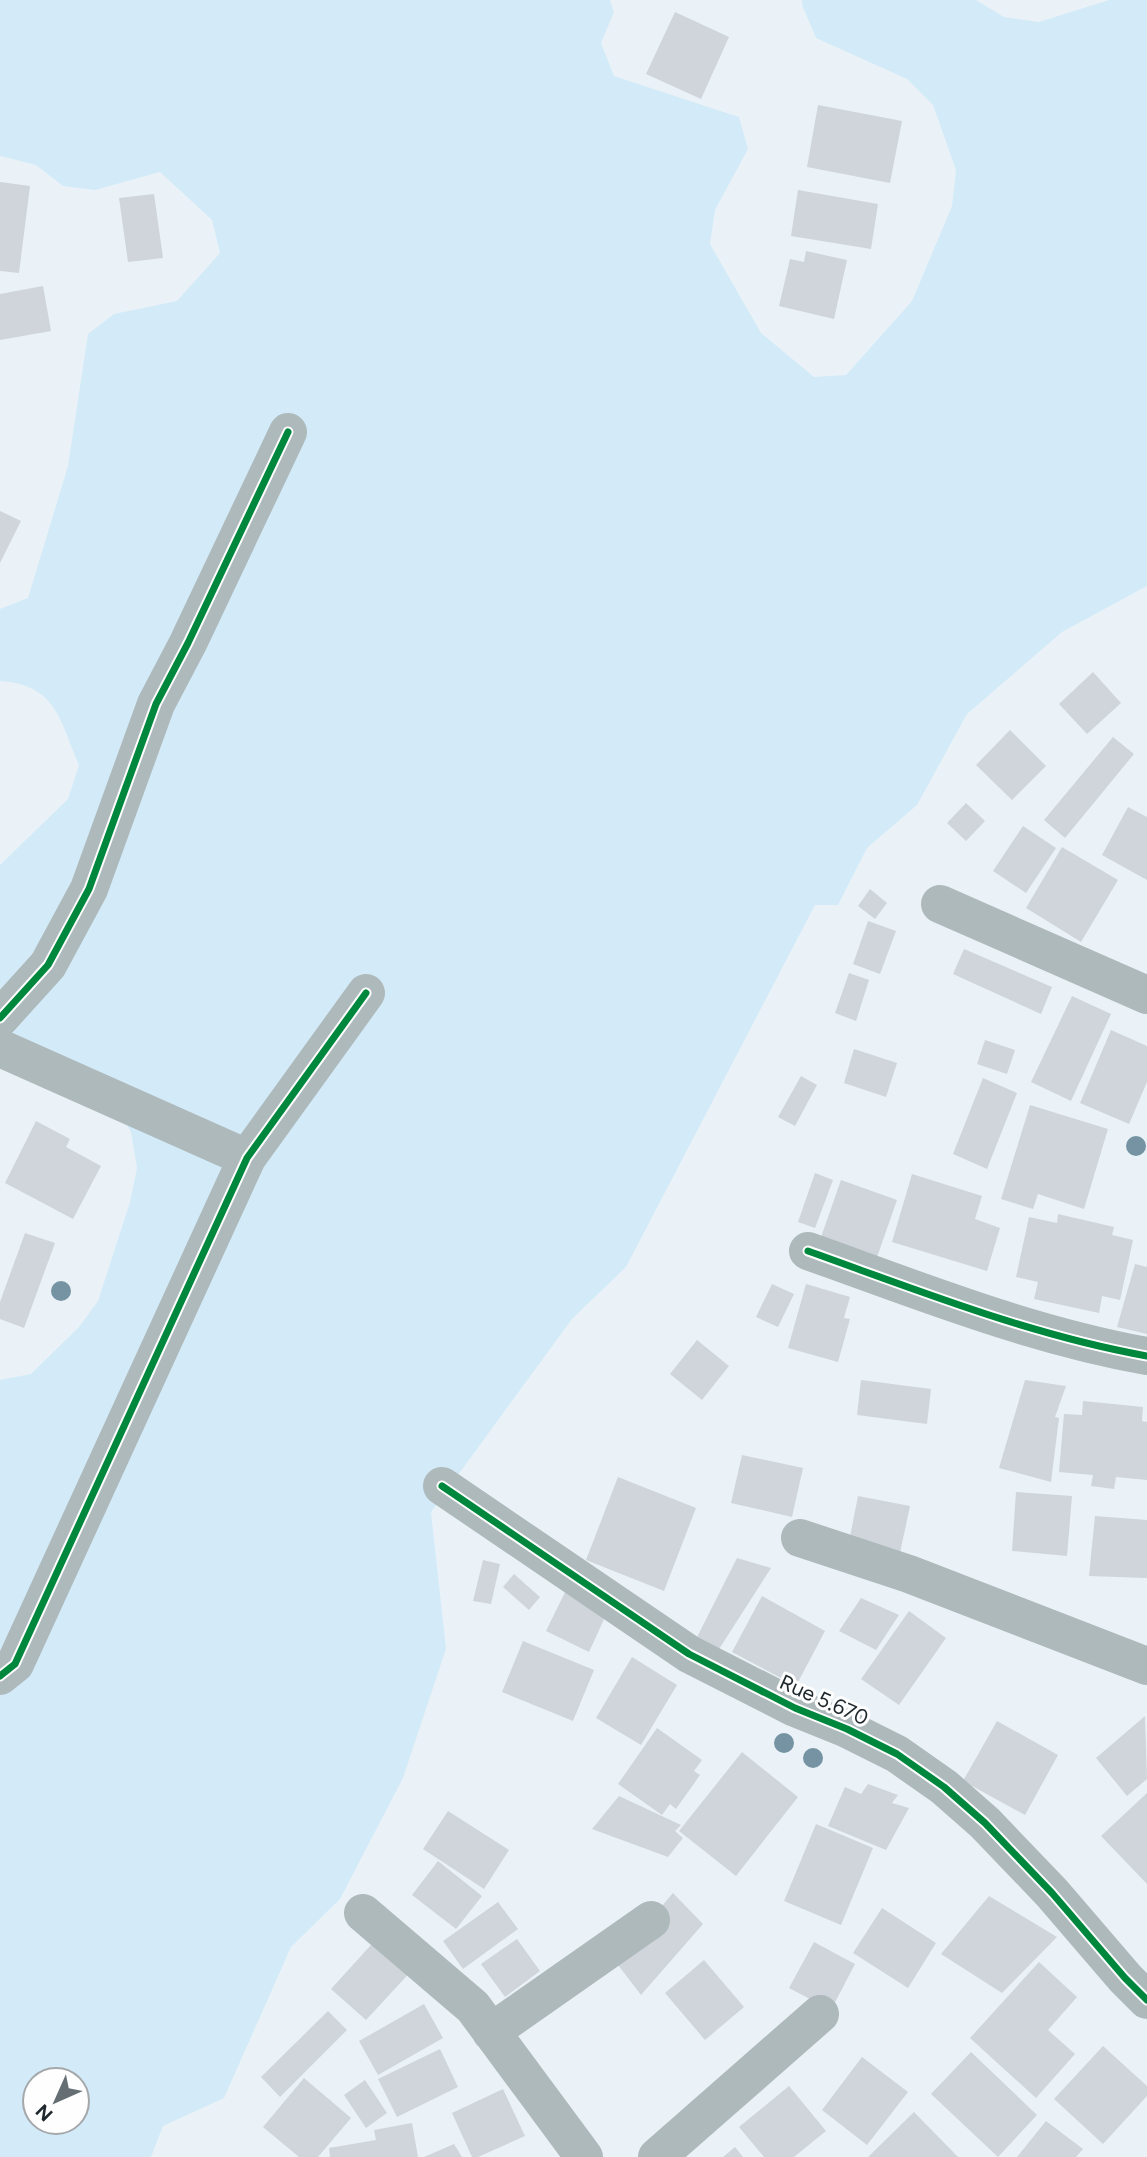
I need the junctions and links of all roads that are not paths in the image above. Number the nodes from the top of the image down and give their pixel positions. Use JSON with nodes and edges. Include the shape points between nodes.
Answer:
{"nodes":[{"id":1,"x":288,"y":432,"type":"dead end"},
{"id":2,"x":940,"y":904,"type":"dead end"},
{"id":3,"x":366,"y":993,"type":"dead end"},
{"id":4,"x":1147,"y":995,"type":"edge"},
{"id":5,"x":0,"y":1018,"type":"edge"},
{"id":6,"x":0,"y":1048,"type":"edge"},
{"id":7,"x":247,"y":1158,"type":"junction"},
{"id":8,"x":808,"y":1251,"type":"dead end"},
{"id":9,"x":1147,"y":1356,"type":"edge"},
{"id":10,"x":442,"y":1486,"type":"dead end"},
{"id":11,"x":800,"y":1538,"type":"dead end"},
{"id":12,"x":1147,"y":1666,"type":"edge"},
{"id":13,"x":0,"y":1676,"type":"edge"},
{"id":14,"x":363,"y":1913,"type":"dead end"},
{"id":15,"x":651,"y":1920,"type":"dead end"},
{"id":16,"x":1147,"y":2000,"type":"edge"},
{"id":17,"x":820,"y":2014,"type":"dead end"},
{"id":18,"x":491,"y":2032,"type":"junction"},
{"id":19,"x":584,"y":2157,"type":"edge"},
{"id":20,"x":657,"y":2157,"type":"edge"}],
"edges":[{"from":1,"to":5,"type":"street","via":[[156,704],[89,889],[48,965]]},
{"from":2,"to":4,"type":"street"},
{"from":3,"to":7,"type":"street"},
{"from":6,"to":7,"type":"street"},
{"from":7,"to":13,"type":"street","via":[[15,1664]]},
{"from":8,"to":9,"type":"street","via":[[1005,1321]]},
{"from":10,"to":16,"type":"street","name":"Rue 5.670","via":[[689,1654],[897,1754],[944,1787],[1043,1883]]},
{"from":11,"to":12,"type":"street","via":[[909,1574]]},
{"from":14,"to":18,"type":"street","via":[[472,2007]]},
{"from":15,"to":18,"type":"street"},
{"from":17,"to":20,"type":"street"},
{"from":18,"to":19,"type":"street"}]}
